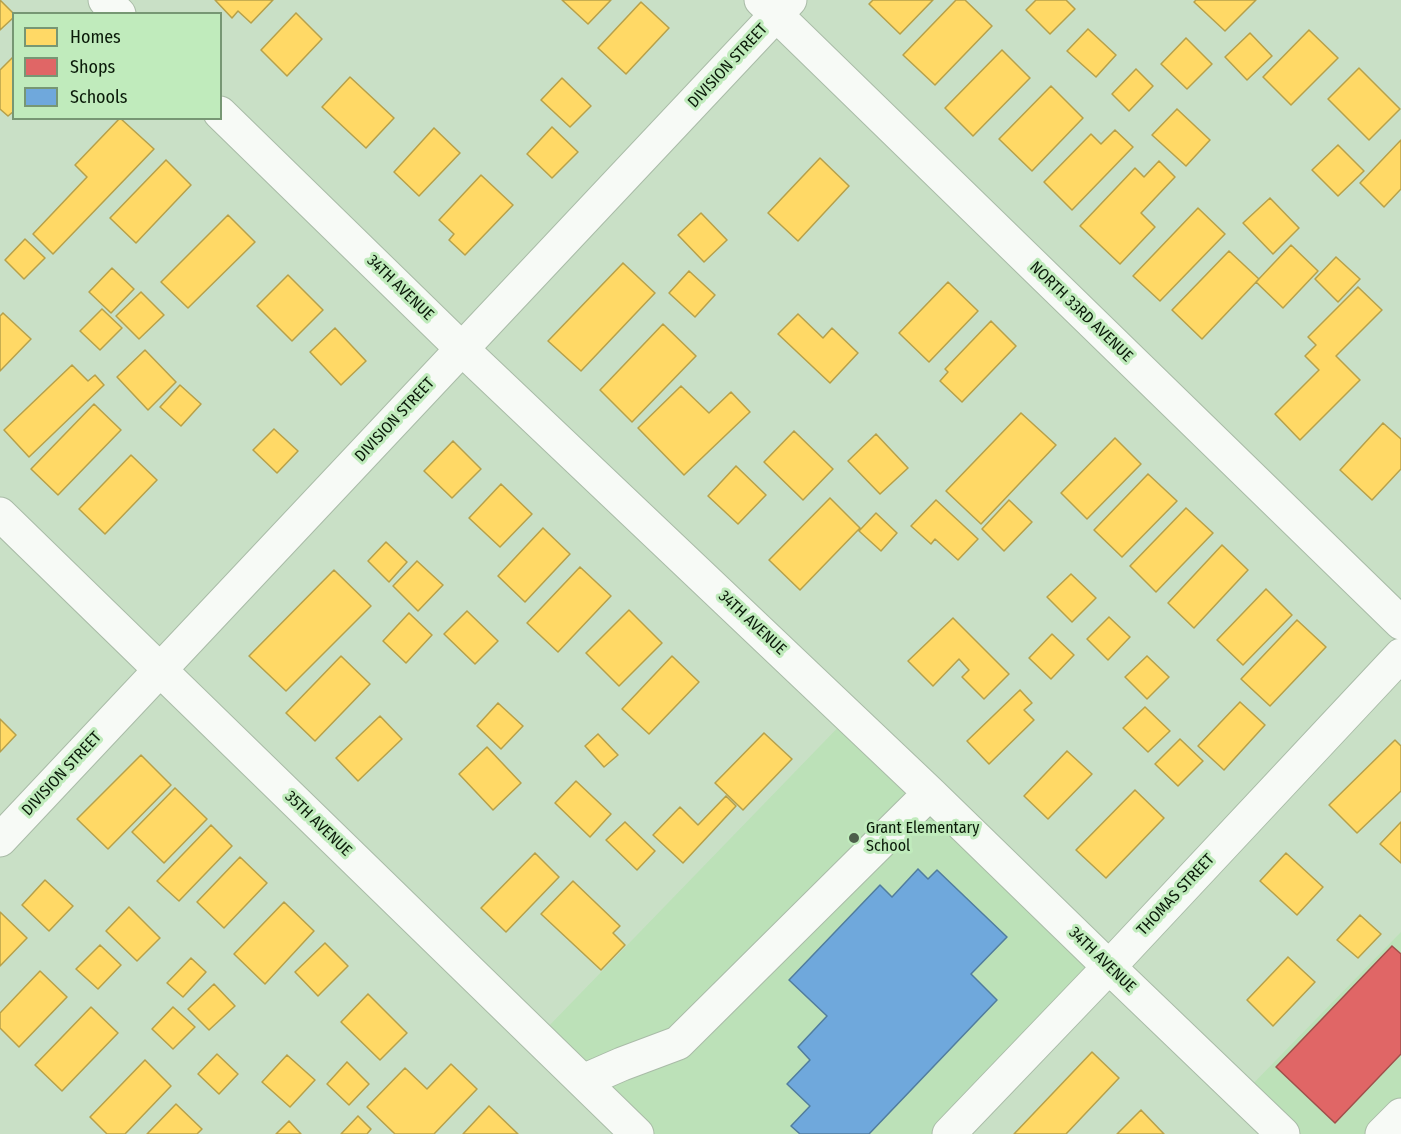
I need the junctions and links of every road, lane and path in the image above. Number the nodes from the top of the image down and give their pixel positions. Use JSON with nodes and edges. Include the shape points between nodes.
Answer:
{"nodes":[{"id":1,"x":105,"y":0,"type":"edge"},
{"id":2,"x":776,"y":5,"type":"edge"},
{"id":3,"x":117,"y":12,"type":"edge"},
{"id":4,"x":222,"y":115,"type":"edge"},
{"id":5,"x":462,"y":349,"type":"junction"},
{"id":6,"x":0,"y":514,"type":"edge"},
{"id":7,"x":1401,"y":623,"type":"edge"},
{"id":8,"x":1401,"y":655,"type":"edge"},
{"id":9,"x":160,"y":670,"type":"junction"},
{"id":10,"x":930,"y":793,"type":"junction"},
{"id":11,"x":0,"y":840,"type":"edge"},
{"id":12,"x":1109,"y":967,"type":"junction"},
{"id":13,"x":583,"y":1081,"type":"junction"},
{"id":14,"x":1401,"y":1115,"type":"edge"},
{"id":15,"x":637,"y":1134,"type":"edge"},
{"id":16,"x":949,"y":1134,"type":"edge"},
{"id":17,"x":1283,"y":1134,"type":"edge"},
{"id":18,"x":1382,"y":1134,"type":"edge"}],
"edges":[{"from":1,"to":3,"type":"street"},
{"from":2,"to":5,"type":"street","name":"DIVISION STREET"},
{"from":2,"to":7,"type":"street","name":"NORTH 33RD AVENUE"},
{"from":4,"to":5,"type":"street","name":"34TH AVENUE"},
{"from":5,"to":9,"type":"street","name":"DIVISION STREET"},
{"from":5,"to":10,"type":"street","name":"34TH AVENUE"},
{"from":6,"to":9,"type":"street","name":"35TH AVENUE"},
{"from":8,"to":12,"type":"street","name":"THOMAS STREET"},
{"from":9,"to":11,"type":"street","name":"DIVISION STREET"},
{"from":9,"to":13,"type":"street","name":"35TH AVENUE"},
{"from":10,"to":12,"type":"street","name":"34TH AVENUE"},
{"from":10,"to":13,"type":"street","via":[[678,1043]]},
{"from":12,"to":16,"type":"street","name":"THOMAS STREET"},
{"from":12,"to":17,"type":"street","name":"34TH AVENUE"},
{"from":13,"to":15,"type":"street","name":"35TH AVENUE"},
{"from":14,"to":18,"type":"street"}]}
